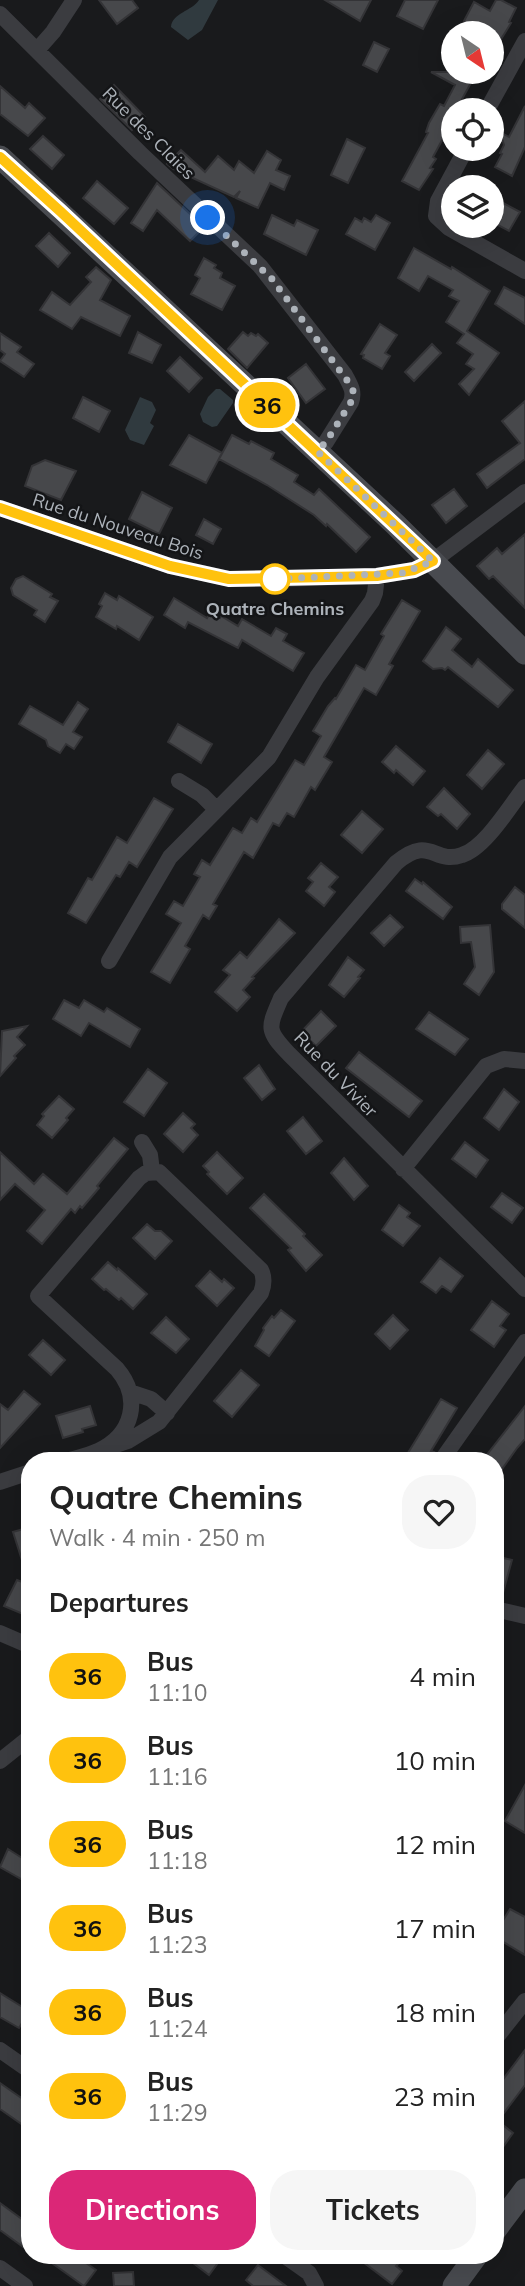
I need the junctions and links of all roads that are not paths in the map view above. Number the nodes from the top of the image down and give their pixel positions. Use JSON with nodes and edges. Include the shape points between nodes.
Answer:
{"nodes":[{"id":1,"x":74,"y":0,"type":"edge"},
{"id":2,"x":0,"y":13,"type":"edge"},
{"id":3,"x":525,"y":41,"type":"edge"},
{"id":4,"x":38,"y":49,"type":"junction"},
{"id":5,"x":494,"y":98,"type":"edge"},
{"id":6,"x":0,"y":157,"type":"edge"},
{"id":7,"x":460,"y":161,"type":"edge"},
{"id":8,"x":525,"y":271,"type":"edge"},
{"id":9,"x":317,"y":451,"type":"junction"},
{"id":10,"x":525,"y":492,"type":"edge"},
{"id":11,"x":0,"y":508,"type":"edge"},
{"id":12,"x":433,"y":561,"type":"junction"},
{"id":13,"x":377,"y":576,"type":"junction"},
{"id":14,"x":525,"y":653,"type":"edge"},
{"id":15,"x":179,"y":780,"type":"dead end"},
{"id":16,"x":525,"y":787,"type":"edge"},
{"id":17,"x":216,"y":808,"type":"junction"},
{"id":18,"x":109,"y":961,"type":"dead end"},
{"id":19,"x":525,"y":1061,"type":"edge"},
{"id":20,"x":142,"y":1142,"type":"dead end"},
{"id":21,"x":402,"y":1169,"type":"junction"},
{"id":22,"x":152,"y":1171,"type":"junction"},
{"id":23,"x":525,"y":1289,"type":"edge"},
{"id":24,"x":525,"y":1342,"type":"edge"},
{"id":25,"x":130,"y":1392,"type":"junction"},
{"id":26,"x":167,"y":1413,"type":"junction"},
{"id":27,"x":98,"y":1451,"type":"junction"},
{"id":28,"x":95,"y":1452,"type":"edge"},
{"id":29,"x":447,"y":1452,"type":"edge"},
{"id":30,"x":21,"y":1475,"type":"edge"},
{"id":31,"x":0,"y":1482,"type":"edge"},
{"id":32,"x":504,"y":1611,"type":"edge"},
{"id":33,"x":525,"y":1616,"type":"edge"},
{"id":34,"x":0,"y":1633,"type":"edge"},
{"id":35,"x":21,"y":1642,"type":"edge"},
{"id":36,"x":21,"y":1744,"type":"edge"},
{"id":37,"x":0,"y":1761,"type":"edge"},
{"id":38,"x":525,"y":2001,"type":"edge"},
{"id":39,"x":504,"y":2028,"type":"edge"},
{"id":40,"x":0,"y":2050,"type":"edge"},
{"id":41,"x":21,"y":2065,"type":"edge"},
{"id":42,"x":525,"y":2190,"type":"edge"},
{"id":43,"x":504,"y":2218,"type":"edge"},
{"id":44,"x":296,"y":2264,"type":"edge"},
{"id":45,"x":470,"y":2264,"type":"edge"},
{"id":46,"x":0,"y":2268,"type":"edge"},
{"id":47,"x":25,"y":2286,"type":"edge"},
{"id":48,"x":316,"y":2286,"type":"edge"},
{"id":49,"x":454,"y":2286,"type":"edge"}],
"edges":[{"from":1,"to":4,"type":"street"},
{"from":2,"to":4,"type":"street","name":"Rue des Claies"},
{"from":3,"to":5,"type":"street"},
{"from":4,"to":9,"type":"street","name":"Rue des Claies","via":[[260,266],[345,375],[354,395]]},
{"from":6,"to":9,"type":"main road"},
{"from":7,"to":8,"type":"street","via":[[438,201],[436,216]]},
{"from":9,"to":12,"type":"main road"},
{"from":10,"to":12,"type":"street","name":"Rue du Nouveau Bois"},
{"from":11,"to":13,"type":"street","name":"Rue du Nouveau Bois","via":[[170,566],[229,579]]},
{"from":12,"to":13,"type":"street","name":"Rue du Nouveau Bois","via":[[414,570]]},
{"from":12,"to":14,"type":"main road"},
{"from":13,"to":17,"type":"street","via":[[372,601],[317,677],[269,757]]},
{"from":15,"to":17,"type":"street"},
{"from":16,"to":21,"type":"street","name":"Rue du Vivier","via":[[482,842],[466,854],[454,858],[423,849],[396,863],[281,998],[271,1020],[272,1036]]},
{"from":17,"to":18,"type":"street","via":[[170,857]]},
{"from":19,"to":21,"type":"street","via":[[504,1059],[486,1066]]},
{"from":20,"to":22,"type":"street"},
{"from":21,"to":23,"type":"street","name":"Rue du Vivier"},
{"from":22,"to":25,"type":"street","via":[[139,1178],[38,1296],[117,1369]]},
{"from":22,"to":26,"type":"street","via":[[165,1176],[264,1276],[261,1293]]},
{"from":24,"to":29,"type":"street"},
{"from":25,"to":26,"type":"street","via":[[151,1399]]},
{"from":25,"to":27,"type":"street","via":[[128,1423]]},
{"from":26,"to":27,"type":"street","via":[[142,1434]]},
{"from":27,"to":28,"type":"street"},
{"from":30,"to":31,"type":"street"},
{"from":32,"to":33,"type":"street"},
{"from":34,"to":35,"type":"street"},
{"from":36,"to":37,"type":"street"},
{"from":38,"to":39,"type":"street"},
{"from":40,"to":41,"type":"street"},
{"from":42,"to":43,"type":"main road"},
{"from":44,"to":48,"type":"street"},
{"from":45,"to":49,"type":"main road"},
{"from":46,"to":47,"type":"street"}]}
